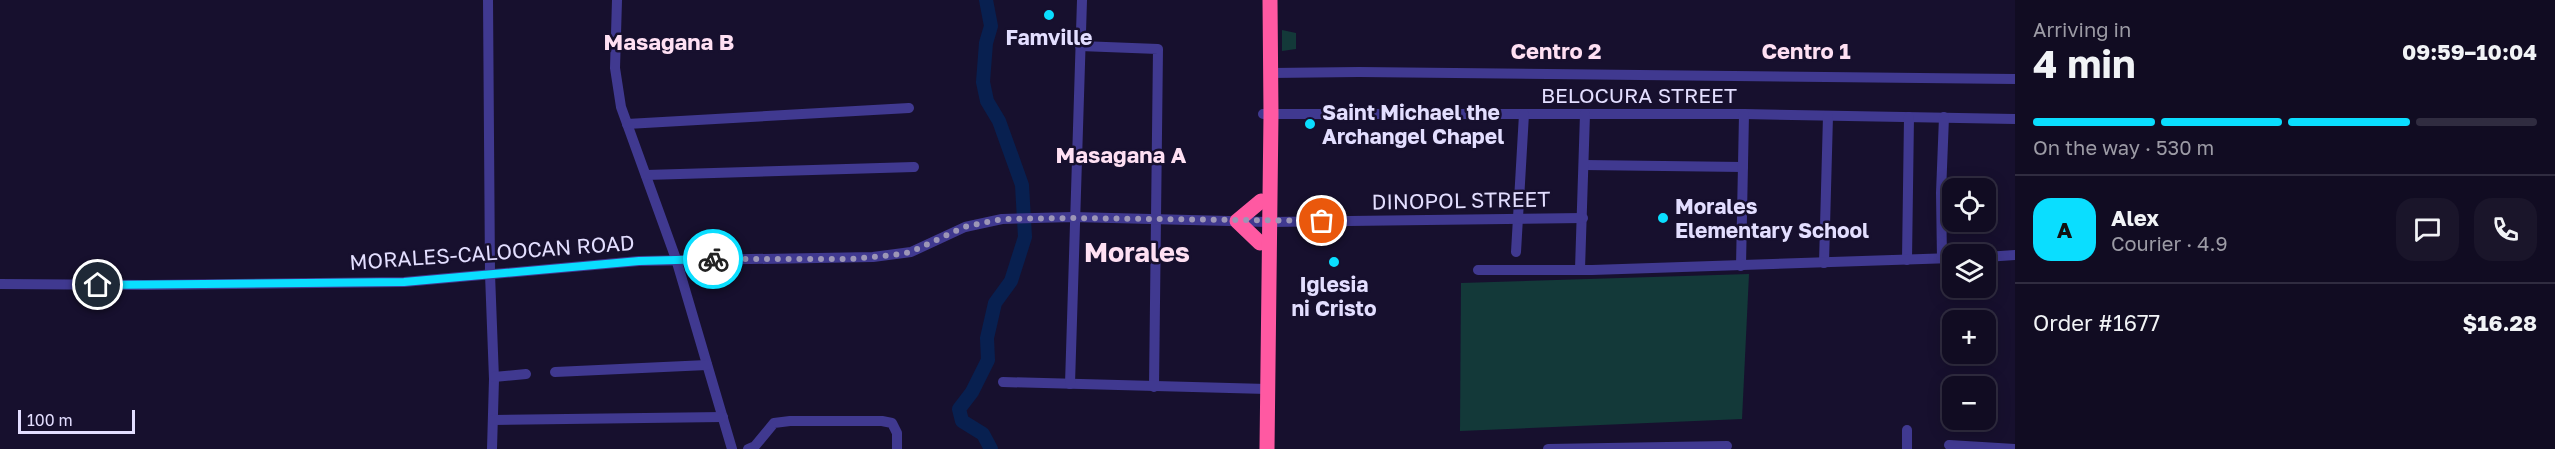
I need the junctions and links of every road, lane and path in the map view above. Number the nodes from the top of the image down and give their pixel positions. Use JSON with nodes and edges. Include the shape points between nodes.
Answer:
{"nodes":[{"id":1,"x":488,"y":0,"type":"edge"},
{"id":2,"x":617,"y":0,"type":"edge"},
{"id":3,"x":1082,"y":0,"type":"edge"},
{"id":4,"x":1262,"y":0,"type":"edge"},
{"id":5,"x":1270,"y":0,"type":"edge"},
{"id":6,"x":1080,"y":46,"type":"junction"},
{"id":7,"x":1271,"y":73,"type":"junction"},
{"id":8,"x":2015,"y":79,"type":"edge"},
{"id":9,"x":909,"y":108,"type":"dead end"},
{"id":10,"x":1267,"y":114,"type":"junction"},
{"id":11,"x":1524,"y":114,"type":"junction"},
{"id":12,"x":1585,"y":114,"type":"junction"},
{"id":13,"x":1744,"y":114,"type":"junction"},
{"id":14,"x":1828,"y":116,"type":"junction"},
{"id":15,"x":1909,"y":117,"type":"junction"},
{"id":16,"x":1944,"y":117,"type":"junction"},
{"id":17,"x":2015,"y":119,"type":"edge"},
{"id":18,"x":627,"y":124,"type":"junction"},
{"id":19,"x":1584,"y":165,"type":"junction"},
{"id":20,"x":914,"y":167,"type":"dead end"},
{"id":21,"x":1743,"y":167,"type":"junction"},
{"id":22,"x":646,"y":175,"type":"junction"},
{"id":23,"x":1261,"y":201,"type":"junction"},
{"id":24,"x":1073,"y":218,"type":"junction"},
{"id":25,"x":1155,"y":218,"type":"junction"},
{"id":26,"x":1519,"y":218,"type":"junction"},
{"id":27,"x":1583,"y":218,"type":"junction"},
{"id":28,"x":1237,"y":221,"type":"junction"},
{"id":29,"x":1264,"y":222,"type":"junction"},
{"id":30,"x":1260,"y":243,"type":"junction"},
{"id":31,"x":1946,"y":244,"type":"edge"},
{"id":32,"x":1516,"y":252,"type":"dead end"},
{"id":33,"x":2015,"y":255,"type":"edge"},
{"id":34,"x":1996,"y":256,"type":"edge"},
{"id":35,"x":1942,"y":258,"type":"edge"},
{"id":36,"x":676,"y":259,"type":"junction"},
{"id":37,"x":1907,"y":260,"type":"junction"},
{"id":38,"x":1824,"y":263,"type":"junction"},
{"id":39,"x":1741,"y":266,"type":"junction"},
{"id":40,"x":1580,"y":269,"type":"junction"},
{"id":41,"x":1478,"y":270,"type":"dead end"},
{"id":42,"x":490,"y":274,"type":"junction"},
{"id":43,"x":0,"y":284,"type":"edge"},
{"id":44,"x":707,"y":365,"type":"junction"},
{"id":45,"x":555,"y":372,"type":"dead end"},
{"id":46,"x":526,"y":374,"type":"dead end"},
{"id":47,"x":494,"y":377,"type":"junction"},
{"id":48,"x":1003,"y":382,"type":"dead end"},
{"id":49,"x":1070,"y":384,"type":"junction"},
{"id":50,"x":1154,"y":387,"type":"junction"},
{"id":51,"x":1263,"y":389,"type":"junction"},
{"id":52,"x":723,"y":417,"type":"junction"},
{"id":53,"x":493,"y":420,"type":"junction"},
{"id":54,"x":1907,"y":430,"type":"dead end"},
{"id":55,"x":1949,"y":445,"type":"dead end"},
{"id":56,"x":1726,"y":446,"type":"dead end"},
{"id":57,"x":492,"y":449,"type":"edge"},
{"id":58,"x":732,"y":449,"type":"edge"},
{"id":59,"x":748,"y":449,"type":"edge"},
{"id":60,"x":897,"y":449,"type":"edge"},
{"id":61,"x":1259,"y":449,"type":"edge"},
{"id":62,"x":1267,"y":449,"type":"edge"},
{"id":63,"x":1548,"y":449,"type":"edge"},
{"id":64,"x":1906,"y":449,"type":"edge"},
{"id":65,"x":2015,"y":449,"type":"edge"}],
"edges":[{"from":1,"to":42,"type":"street"},
{"from":2,"to":18,"type":"street","via":[[615,68]]},
{"from":3,"to":6,"type":"street"},
{"from":4,"to":10,"type":"highway"},
{"from":5,"to":7,"type":"highway"},
{"from":6,"to":24,"type":"street"},
{"from":6,"to":25,"type":"street","via":[[1158,49]]},
{"from":7,"to":8,"type":"street"},
{"from":7,"to":10,"type":"highway"},
{"from":9,"to":18,"type":"street"},
{"from":10,"to":11,"type":"street","name":"BELOCURA STREET"},
{"from":10,"to":23,"type":"highway"},
{"from":10,"to":29,"type":"highway"},
{"from":11,"to":12,"type":"street","name":"BELOCURA STREET"},
{"from":11,"to":26,"type":"street"},
{"from":12,"to":13,"type":"street","name":"BELOCURA STREET"},
{"from":12,"to":19,"type":"street"},
{"from":13,"to":14,"type":"street","name":"BELOCURA STREET"},
{"from":13,"to":21,"type":"street"},
{"from":14,"to":15,"type":"street","name":"BELOCURA STREET"},
{"from":14,"to":38,"type":"street"},
{"from":15,"to":16,"type":"street","name":"BELOCURA STREET"},
{"from":15,"to":37,"type":"street"},
{"from":16,"to":17,"type":"street","name":"BELOCURA STREET"},
{"from":16,"to":31,"type":"street","via":[[1941,193]]},
{"from":18,"to":22,"type":"street"},
{"from":19,"to":21,"type":"street"},
{"from":19,"to":27,"type":"street"},
{"from":20,"to":22,"type":"street"},
{"from":21,"to":39,"type":"street"},
{"from":22,"to":36,"type":"street"},
{"from":23,"to":28,"type":"highway"},
{"from":23,"to":29,"type":"highway"},
{"from":24,"to":25,"type":"street","name":"MORALES-CALOOCAN ROAD"},
{"from":24,"to":36,"type":"street","name":"MORALES-CALOOCAN ROAD","via":[[983,222],[911,252],[894,255],[851,259]]},
{"from":24,"to":49,"type":"street"},
{"from":25,"to":28,"type":"street","name":"MORALES-CALOOCAN ROAD"},
{"from":25,"to":50,"type":"street"},
{"from":26,"to":27,"type":"street","name":"DINOPOL STREET"},
{"from":26,"to":29,"type":"street","name":"DINOPOL STREET"},
{"from":26,"to":32,"type":"street"},
{"from":27,"to":40,"type":"street"},
{"from":28,"to":29,"type":"street","name":"MORALES-CALOOCAN ROAD"},
{"from":28,"to":30,"type":"highway"},
{"from":29,"to":30,"type":"highway"},
{"from":29,"to":51,"type":"highway"},
{"from":30,"to":51,"type":"highway"},
{"from":33,"to":34,"type":"street"},
{"from":35,"to":37,"type":"street"},
{"from":36,"to":42,"type":"street","name":"MORALES-CALOOCAN ROAD"},
{"from":36,"to":44,"type":"street"},
{"from":37,"to":38,"type":"street"},
{"from":38,"to":39,"type":"street"},
{"from":39,"to":40,"type":"street"},
{"from":40,"to":41,"type":"street"},
{"from":42,"to":43,"type":"street","name":"MORALES-CALOOCAN ROAD","via":[[404,282]]},
{"from":42,"to":47,"type":"street"},
{"from":44,"to":45,"type":"street"},
{"from":44,"to":52,"type":"street"},
{"from":46,"to":47,"type":"street"},
{"from":47,"to":53,"type":"street"},
{"from":48,"to":49,"type":"street"},
{"from":49,"to":50,"type":"street"},
{"from":50,"to":51,"type":"street"},
{"from":51,"to":61,"type":"highway"},
{"from":51,"to":62,"type":"highway"},
{"from":52,"to":53,"type":"street"},
{"from":52,"to":58,"type":"street"},
{"from":53,"to":57,"type":"street"},
{"from":54,"to":64,"type":"street"},
{"from":55,"to":65,"type":"street"},
{"from":56,"to":63,"type":"street"},
{"from":59,"to":60,"type":"street","via":[[774,423],[882,421],[892,423],[897,433]]}]}
